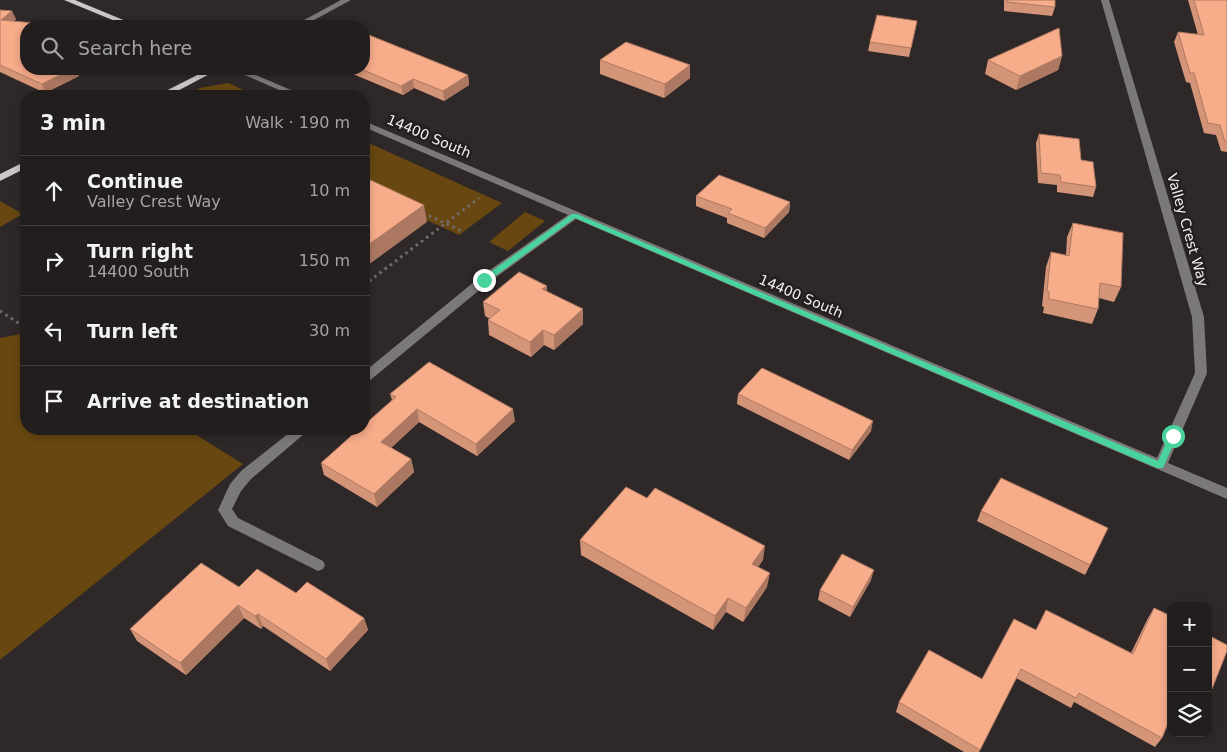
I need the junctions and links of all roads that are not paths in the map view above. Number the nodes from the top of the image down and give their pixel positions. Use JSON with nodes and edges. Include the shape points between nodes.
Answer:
{"nodes":[{"id":1,"x":68,"y":0,"type":"edge"},
{"id":2,"x":347,"y":0,"type":"edge"},
{"id":3,"x":1105,"y":0,"type":"edge"},
{"id":4,"x":119,"y":20,"type":"edge"},
{"id":5,"x":309,"y":20,"type":"edge"},
{"id":6,"x":203,"y":75,"type":"edge"},
{"id":7,"x":249,"y":75,"type":"edge"},
{"id":8,"x":173,"y":90,"type":"edge"},
{"id":9,"x":286,"y":90,"type":"edge"},
{"id":10,"x":370,"y":127,"type":"edge"},
{"id":11,"x":20,"y":167,"type":"edge"},
{"id":12,"x":0,"y":178,"type":"edge"},
{"id":13,"x":575,"y":215,"type":"junction"},
{"id":14,"x":370,"y":374,"type":"edge"},
{"id":15,"x":296,"y":435,"type":"edge"},
{"id":16,"x":1160,"y":466,"type":"junction"},
{"id":17,"x":1227,"y":494,"type":"edge"},
{"id":18,"x":318,"y":565,"type":"dead end"}],
"edges":[{"from":1,"to":4,"type":"main road"},
{"from":2,"to":5,"type":"street"},
{"from":3,"to":16,"type":"street","name":"Valley Crest Way","via":[[1198,317],[1201,373]]},
{"from":6,"to":8,"type":"main road"},
{"from":7,"to":9,"type":"street"},
{"from":10,"to":13,"type":"street","name":"14400 South"},
{"from":11,"to":12,"type":"main road"},
{"from":13,"to":14,"type":"street","via":[[484,280]]},
{"from":13,"to":16,"type":"street","name":"14400 South"},
{"from":15,"to":18,"type":"street","via":[[246,475],[235,488],[225,510],[233,522]]},
{"from":16,"to":17,"type":"street","name":"14400 South"}]}
